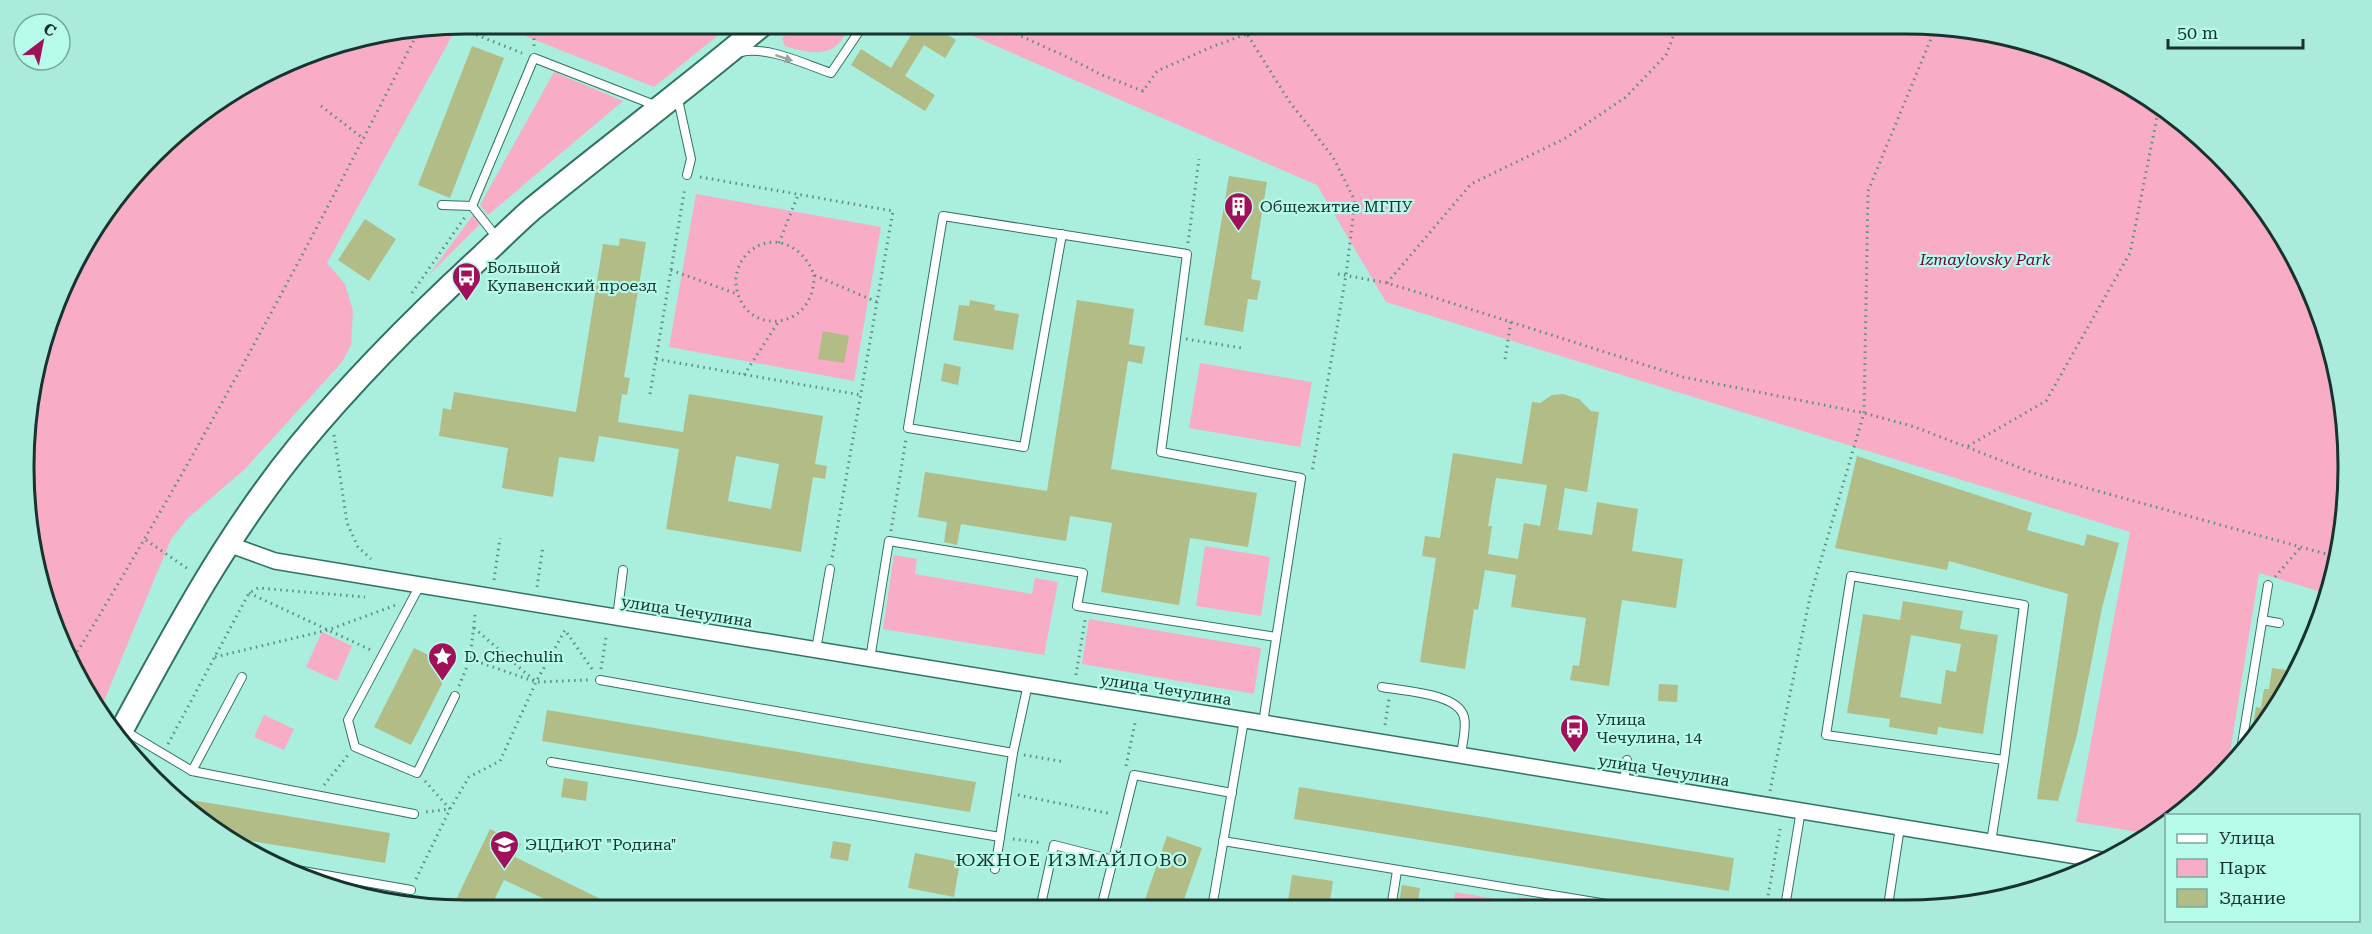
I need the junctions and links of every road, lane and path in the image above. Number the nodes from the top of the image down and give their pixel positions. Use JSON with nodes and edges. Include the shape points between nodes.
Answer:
{"nodes":[{"id":1,"x":474,"y":34,"type":"edge"},
{"id":2,"x":534,"y":34,"type":"edge"},
{"id":3,"x":750,"y":34,"type":"edge"},
{"id":4,"x":857,"y":34,"type":"edge"},
{"id":5,"x":1016,"y":34,"type":"edge"},
{"id":6,"x":1247,"y":34,"type":"joint"},
{"id":7,"x":1674,"y":34,"type":"edge"},
{"id":8,"x":1933,"y":35,"type":"edge"},
{"id":9,"x":415,"y":38,"type":"edge"},
{"id":10,"x":727,"y":54,"type":"junction"},
{"id":11,"x":534,"y":58,"type":"junction"},
{"id":12,"x":668,"y":103,"type":"junction"},
{"id":13,"x":321,"y":106,"type":"dead end"},
{"id":14,"x":2157,"y":116,"type":"edge"},
{"id":15,"x":364,"y":139,"type":"junction"},
{"id":16,"x":1199,"y":159,"type":"dead end"},
{"id":17,"x":687,"y":175,"type":"junction"},
{"id":18,"x":798,"y":195,"type":"junction"},
{"id":19,"x":442,"y":205,"type":"dead end"},
{"id":20,"x":472,"y":206,"type":"junction"},
{"id":21,"x":1062,"y":234,"type":"junction"},
{"id":22,"x":499,"y":240,"type":"junction"},
{"id":23,"x":779,"y":243,"type":"junction"},
{"id":24,"x":1187,"y":254,"type":"junction"},
{"id":25,"x":671,"y":270,"type":"junction"},
{"id":26,"x":1338,"y":274,"type":"dead end"},
{"id":27,"x":814,"y":275,"type":"junction"},
{"id":28,"x":1346,"y":275,"type":"junction"},
{"id":29,"x":1387,"y":283,"type":"junction"},
{"id":30,"x":411,"y":294,"type":"dead end"},
{"id":31,"x":737,"y":294,"type":"junction"},
{"id":32,"x":877,"y":302,"type":"junction"},
{"id":33,"x":779,"y":321,"type":"junction"},
{"id":34,"x":1511,"y":321,"type":"junction"},
{"id":35,"x":1176,"y":338,"type":"junction"},
{"id":36,"x":1242,"y":348,"type":"dead end"},
{"id":37,"x":656,"y":359,"type":"junction"},
{"id":38,"x":1505,"y":359,"type":"dead end"},
{"id":39,"x":744,"y":375,"type":"junction"},
{"id":40,"x":650,"y":394,"type":"dead end"},
{"id":41,"x":861,"y":395,"type":"junction"},
{"id":42,"x":1864,"y":413,"type":"junction"},
{"id":43,"x":908,"y":428,"type":"junction"},
{"id":44,"x":333,"y":429,"type":"dead end"},
{"id":45,"x":1968,"y":446,"type":"junction"},
{"id":46,"x":500,"y":538,"type":"dead end"},
{"id":47,"x":146,"y":540,"type":"junction"},
{"id":48,"x":889,"y":541,"type":"junction"},
{"id":49,"x":228,"y":544,"type":"junction"},
{"id":50,"x":543,"y":546,"type":"dead end"},
{"id":51,"x":2301,"y":547,"type":"junction"},
{"id":52,"x":2328,"y":555,"type":"edge"},
{"id":53,"x":370,"y":559,"type":"dead end"},
{"id":54,"x":188,"y":568,"type":"dead end"},
{"id":55,"x":830,"y":569,"type":"joint"},
{"id":56,"x":623,"y":570,"type":"dead end"},
{"id":57,"x":494,"y":580,"type":"dead end"},
{"id":58,"x":420,"y":585,"type":"junction"},
{"id":59,"x":2268,"y":585,"type":"joint"},
{"id":60,"x":537,"y":587,"type":"dead end"},
{"id":61,"x":249,"y":593,"type":"junction"},
{"id":62,"x":365,"y":597,"type":"dead end"},
{"id":63,"x":400,"y":603,"type":"dead end"},
{"id":64,"x":1087,"y":608,"type":"junction"},
{"id":65,"x":475,"y":615,"type":"dead end"},
{"id":66,"x":617,"y":618,"type":"junction"},
{"id":67,"x":2262,"y":620,"type":"junction"},
{"id":68,"x":2279,"y":623,"type":"dead end"},
{"id":69,"x":474,"y":627,"type":"junction"},
{"id":70,"x":328,"y":630,"type":"junction"},
{"id":71,"x":606,"y":637,"type":"dead end"},
{"id":72,"x":1276,"y":637,"type":"junction"},
{"id":73,"x":816,"y":650,"type":"junction"},
{"id":74,"x":77,"y":654,"type":"edge"},
{"id":75,"x":382,"y":656,"type":"junction"},
{"id":76,"x":214,"y":657,"type":"junction"},
{"id":77,"x":870,"y":658,"type":"junction"},
{"id":78,"x":470,"y":659,"type":"junction"},
{"id":79,"x":1076,"y":675,"type":"dead end"},
{"id":80,"x":242,"y":677,"type":"dead end"},
{"id":81,"x":600,"y":680,"type":"junction"},
{"id":82,"x":536,"y":682,"type":"junction"},
{"id":83,"x":1028,"y":684,"type":"junction"},
{"id":84,"x":1386,"y":688,"type":"joint"},
{"id":85,"x":455,"y":696,"type":"joint"},
{"id":86,"x":1244,"y":720,"type":"junction"},
{"id":87,"x":1135,"y":723,"type":"dead end"},
{"id":88,"x":1263,"y":723,"type":"junction"},
{"id":89,"x":1385,"y":725,"type":"dead end"},
{"id":90,"x":122,"y":728,"type":"edge"},
{"id":91,"x":2243,"y":736,"type":"edge"},
{"id":92,"x":130,"y":737,"type":"edge"},
{"id":93,"x":354,"y":747,"type":"junction"},
{"id":94,"x":1013,"y":753,"type":"junction"},
{"id":95,"x":163,"y":754,"type":"junction"},
{"id":96,"x":1461,"y":755,"type":"junction"},
{"id":97,"x":1627,"y":760,"type":"dead end"},
{"id":98,"x":2004,"y":760,"type":"junction"},
{"id":99,"x":551,"y":762,"type":"dead end"},
{"id":100,"x":1065,"y":762,"type":"dead end"},
{"id":101,"x":192,"y":771,"type":"junction"},
{"id":102,"x":417,"y":773,"type":"junction"},
{"id":103,"x":1124,"y":774,"type":"dead end"},
{"id":104,"x":1624,"y":782,"type":"junction"},
{"id":105,"x":1770,"y":788,"type":"dead end"},
{"id":106,"x":1008,"y":793,"type":"junction"},
{"id":107,"x":1232,"y":794,"type":"junction"},
{"id":108,"x":316,"y":795,"type":"junction"},
{"id":109,"x":450,"y":809,"type":"junction"},
{"id":110,"x":1801,"y":810,"type":"junction"},
{"id":111,"x":414,"y":814,"type":"joint"},
{"id":112,"x":1124,"y":816,"type":"junction"},
{"id":113,"x":1900,"y":827,"type":"junction"},
{"id":114,"x":1780,"y":829,"type":"dead end"},
{"id":115,"x":1000,"y":837,"type":"junction"},
{"id":116,"x":1223,"y":841,"type":"junction"},
{"id":117,"x":1991,"y":842,"type":"junction"},
{"id":118,"x":1054,"y":845,"type":"junction"},
{"id":119,"x":2090,"y":858,"type":"edge"},
{"id":120,"x":1113,"y":860,"type":"junction"},
{"id":121,"x":995,"y":869,"type":"dead end"},
{"id":122,"x":1397,"y":871,"type":"junction"},
{"id":123,"x":320,"y":874,"type":"edge"},
{"id":124,"x":411,"y":890,"type":"joint"},
{"id":125,"x":1042,"y":900,"type":"edge"},
{"id":126,"x":1103,"y":900,"type":"edge"},
{"id":127,"x":1213,"y":900,"type":"edge"},
{"id":128,"x":1392,"y":900,"type":"edge"},
{"id":129,"x":1581,"y":900,"type":"edge"},
{"id":130,"x":1767,"y":900,"type":"edge"},
{"id":131,"x":1786,"y":900,"type":"edge"},
{"id":132,"x":1889,"y":900,"type":"edge"}],
"edges":[{"from":1,"to":11,"type":"path"},
{"from":2,"to":11,"type":"path"},
{"from":3,"to":10,"type":"main road"},
{"from":10,"to":4,"type":"lane","one_way":true,"via":[[748,50],[771,54],[831,73]]},
{"from":5,"to":6,"type":"path","via":[[1143,91],[1158,71]]},
{"from":6,"to":28,"type":"path","via":[[1288,101],[1333,157],[1355,201]]},
{"from":7,"to":29,"type":"path","via":[[1666,55],[1626,97],[1564,139],[1471,184]]},
{"from":8,"to":42,"type":"path","via":[[1868,191]]},
{"from":9,"to":15,"type":"path"},
{"from":10,"to":12,"type":"main road"},
{"from":11,"to":12,"type":"lane"},
{"from":11,"to":20,"type":"lane"},
{"from":12,"to":17,"type":"lane","via":[[680,104],[691,159]]},
{"from":12,"to":22,"type":"main road"},
{"from":13,"to":15,"type":"path"},
{"from":14,"to":45,"type":"path","via":[[2130,253],[2046,401]]},
{"from":15,"to":47,"type":"path"},
{"from":16,"to":24,"type":"path"},
{"from":17,"to":18,"type":"path"},
{"from":17,"to":25,"type":"path"},
{"from":18,"to":23,"type":"path"},
{"from":18,"to":32,"type":"path","via":[[892,211]]},
{"from":19,"to":20,"type":"lane"},
{"from":20,"to":22,"type":"lane"},
{"from":20,"to":30,"type":"path"},
{"from":21,"to":24,"type":"lane"},
{"from":21,"to":43,"type":"lane","via":[[1024,447]]},
{"from":21,"to":43,"type":"lane","via":[[944,216]]},
{"from":22,"to":49,"type":"main road","via":[[353,383],[299,446]]},
{"from":23,"to":27,"type":"path","via":[[802,253]]},
{"from":23,"to":31,"type":"path","via":[[766,243],[745,256],[735,280]]},
{"from":24,"to":35,"type":"lane"},
{"from":25,"to":31,"type":"path"},
{"from":25,"to":37,"type":"path"},
{"from":26,"to":28,"type":"path"},
{"from":27,"to":32,"type":"path"},
{"from":27,"to":33,"type":"path","via":[[814,288],[803,310]]},
{"from":28,"to":29,"type":"path"},
{"from":29,"to":34,"type":"path"},
{"from":31,"to":33,"type":"path","via":[[753,315]]},
{"from":32,"to":41,"type":"path"},
{"from":33,"to":39,"type":"path"},
{"from":34,"to":38,"type":"path"},
{"from":34,"to":42,"type":"path","via":[[1683,376]]},
{"from":35,"to":36,"type":"path"},
{"from":35,"to":72,"type":"lane","via":[[1161,452],[1301,478]]},
{"from":37,"to":39,"type":"path"},
{"from":37,"to":40,"type":"path"},
{"from":39,"to":41,"type":"path"},
{"from":41,"to":55,"type":"path"},
{"from":42,"to":45,"type":"path"},
{"from":42,"to":105,"type":"path","via":[[1810,597]]},
{"from":43,"to":48,"type":"path"},
{"from":44,"to":53,"type":"path","via":[[348,524],[358,547]]},
{"from":45,"to":51,"type":"path","via":[[2036,474]]},
{"from":46,"to":57,"type":"path"},
{"from":47,"to":54,"type":"path"},
{"from":47,"to":74,"type":"path"},
{"from":48,"to":64,"type":"lane","via":[[1083,573],[1077,606]]},
{"from":48,"to":77,"type":"lane"},
{"from":49,"to":58,"type":"street","name":"улица Чечулина","via":[[275,561]]},
{"from":49,"to":90,"type":"main road"},
{"from":50,"to":60,"type":"path"},
{"from":51,"to":52,"type":"path"},
{"from":51,"to":59,"type":"path"},
{"from":55,"to":73,"type":"lane"},
{"from":56,"to":66,"type":"lane"},
{"from":58,"to":66,"type":"street","name":"улица Чечулина"},
{"from":58,"to":75,"type":"lane"},
{"from":59,"to":67,"type":"lane"},
{"from":61,"to":62,"type":"path","via":[[258,588]]},
{"from":61,"to":70,"type":"path"},
{"from":61,"to":76,"type":"path"},
{"from":63,"to":70,"type":"path"},
{"from":64,"to":72,"type":"lane"},
{"from":64,"to":79,"type":"path"},
{"from":65,"to":69,"type":"path"},
{"from":66,"to":73,"type":"street","name":"улица Чечулина"},
{"from":67,"to":68,"type":"lane"},
{"from":67,"to":91,"type":"lane"},
{"from":69,"to":78,"type":"path"},
{"from":69,"to":82,"type":"path"},
{"from":70,"to":75,"type":"path"},
{"from":70,"to":76,"type":"path"},
{"from":71,"to":81,"type":"path"},
{"from":72,"to":88,"type":"lane"},
{"from":73,"to":77,"type":"street","name":"улица Чечулина"},
{"from":75,"to":93,"type":"lane","via":[[348,720]]},
{"from":76,"to":95,"type":"path"},
{"from":77,"to":83,"type":"street","name":"улица Чечулина"},
{"from":78,"to":82,"type":"path"},
{"from":78,"to":85,"type":"path"},
{"from":80,"to":101,"type":"lane"},
{"from":81,"to":82,"type":"path"},
{"from":81,"to":82,"type":"path","via":[[565,630]]},
{"from":81,"to":94,"type":"lane"},
{"from":82,"to":109,"type":"path","via":[[500,760],[469,777]]},
{"from":83,"to":86,"type":"street","name":"улица Чечулина"},
{"from":83,"to":94,"type":"lane"},
{"from":84,"to":89,"type":"path"},
{"from":84,"to":96,"type":"lane","via":[[1438,697],[1462,710],[1465,720]]},
{"from":85,"to":102,"type":"lane"},
{"from":86,"to":88,"type":"street","name":"улица Чечулина"},
{"from":86,"to":107,"type":"lane"},
{"from":87,"to":103,"type":"path"},
{"from":88,"to":96,"type":"street","name":"улица Чечулина"},
{"from":92,"to":95,"type":"lane"},
{"from":93,"to":102,"type":"lane"},
{"from":93,"to":108,"type":"path"},
{"from":94,"to":100,"type":"path"},
{"from":94,"to":106,"type":"lane"},
{"from":95,"to":101,"type":"lane"},
{"from":96,"to":104,"type":"street","name":"улица Чечулина"},
{"from":97,"to":104,"type":"lane"},
{"from":98,"to":98,"type":"lane","via":[[1826,735],[1851,576],[2024,605]]},
{"from":98,"to":117,"type":"lane"},
{"from":99,"to":115,"type":"lane"},
{"from":101,"to":108,"type":"lane"},
{"from":102,"to":109,"type":"path"},
{"from":104,"to":110,"type":"street","name":"улица Чечулина"},
{"from":106,"to":112,"type":"path"},
{"from":106,"to":115,"type":"lane"},
{"from":107,"to":112,"type":"lane","via":[[1134,775]]},
{"from":107,"to":116,"type":"lane"},
{"from":108,"to":111,"type":"lane"},
{"from":109,"to":111,"type":"path"},
{"from":109,"to":124,"type":"path"},
{"from":110,"to":113,"type":"street","name":"улица Чечулина"},
{"from":110,"to":131,"type":"lane"},
{"from":112,"to":120,"type":"lane"},
{"from":113,"to":117,"type":"street","name":"улица Чечулина"},
{"from":113,"to":132,"type":"lane"},
{"from":114,"to":130,"type":"path"},
{"from":115,"to":118,"type":"path"},
{"from":115,"to":121,"type":"lane"},
{"from":116,"to":122,"type":"lane"},
{"from":116,"to":127,"type":"lane"},
{"from":117,"to":119,"type":"street","name":"улица Чечулина"},
{"from":118,"to":120,"type":"lane"},
{"from":118,"to":125,"type":"lane"},
{"from":120,"to":126,"type":"lane"},
{"from":122,"to":128,"type":"lane"},
{"from":122,"to":129,"type":"lane"},
{"from":123,"to":124,"type":"lane"}]}
